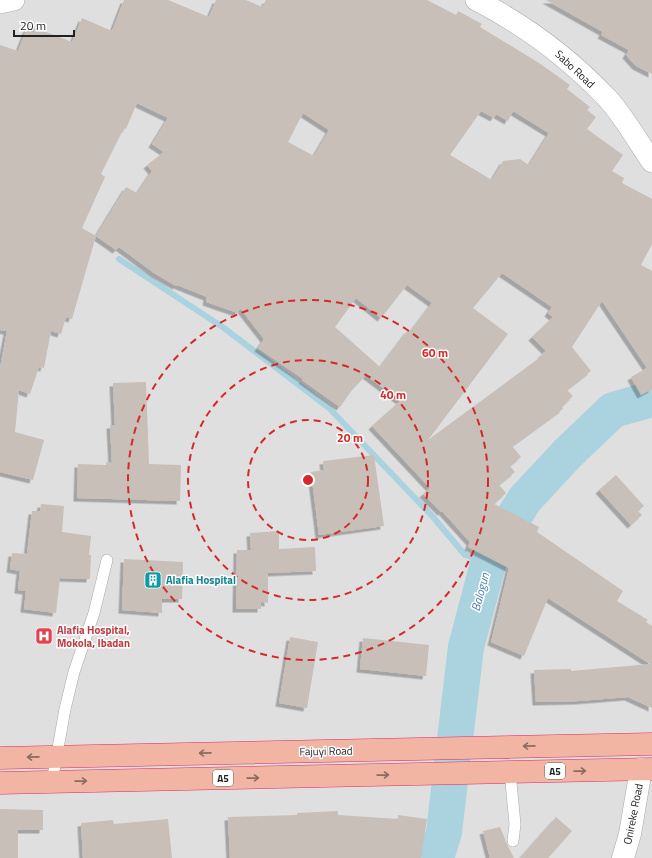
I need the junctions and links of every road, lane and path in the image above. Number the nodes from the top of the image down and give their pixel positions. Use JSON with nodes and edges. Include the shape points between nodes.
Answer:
{"nodes":[{"id":1,"x":14,"y":0,"type":"edge"},
{"id":2,"x":476,"y":0,"type":"edge"},
{"id":3,"x":498,"y":0,"type":"edge"},
{"id":4,"x":0,"y":3,"type":"edge"},
{"id":5,"x":652,"y":146,"type":"edge"},
{"id":6,"x":652,"y":162,"type":"edge"},
{"id":7,"x":107,"y":560,"type":"dead end"},
{"id":8,"x":652,"y":744,"type":"edge"},
{"id":9,"x":57,"y":757,"type":"junction"},
{"id":10,"x":0,"y":758,"type":"edge"},
{"id":11,"x":647,"y":769,"type":"edge"},
{"id":12,"x":510,"y":772,"type":"junction"},
{"id":13,"x":52,"y":782,"type":"junction"},
{"id":14,"x":0,"y":783,"type":"edge"},
{"id":15,"x":513,"y":841,"type":"dead end"},
{"id":16,"x":623,"y":858,"type":"edge"}],
"edges":[{"from":1,"to":4,"type":"street"},
{"from":2,"to":6,"type":"street","name":"Sabo Road","via":[[498,11],[556,50],[609,100]]},
{"from":3,"to":5,"type":"street","name":"Sabo Road","via":[[542,27],[601,79]]},
{"from":7,"to":9,"type":"lane","via":[[94,613],[74,672]]},
{"from":8,"to":9,"type":"highway","name":"Fajuyi Road","one_way":true},
{"from":9,"to":10,"type":"highway","name":"Fajuyi Road","one_way":true},
{"from":9,"to":13,"type":"lane"},
{"from":12,"to":11,"type":"highway","number":"A5","one_way":true},
{"from":11,"to":16,"type":"street","name":"Onireke Road"},
{"from":13,"to":12,"type":"highway","number":"A5","one_way":true},
{"from":12,"to":15,"type":"lane","via":[[515,824]]},
{"from":13,"to":14,"type":"highway","number":"A5"}]}
